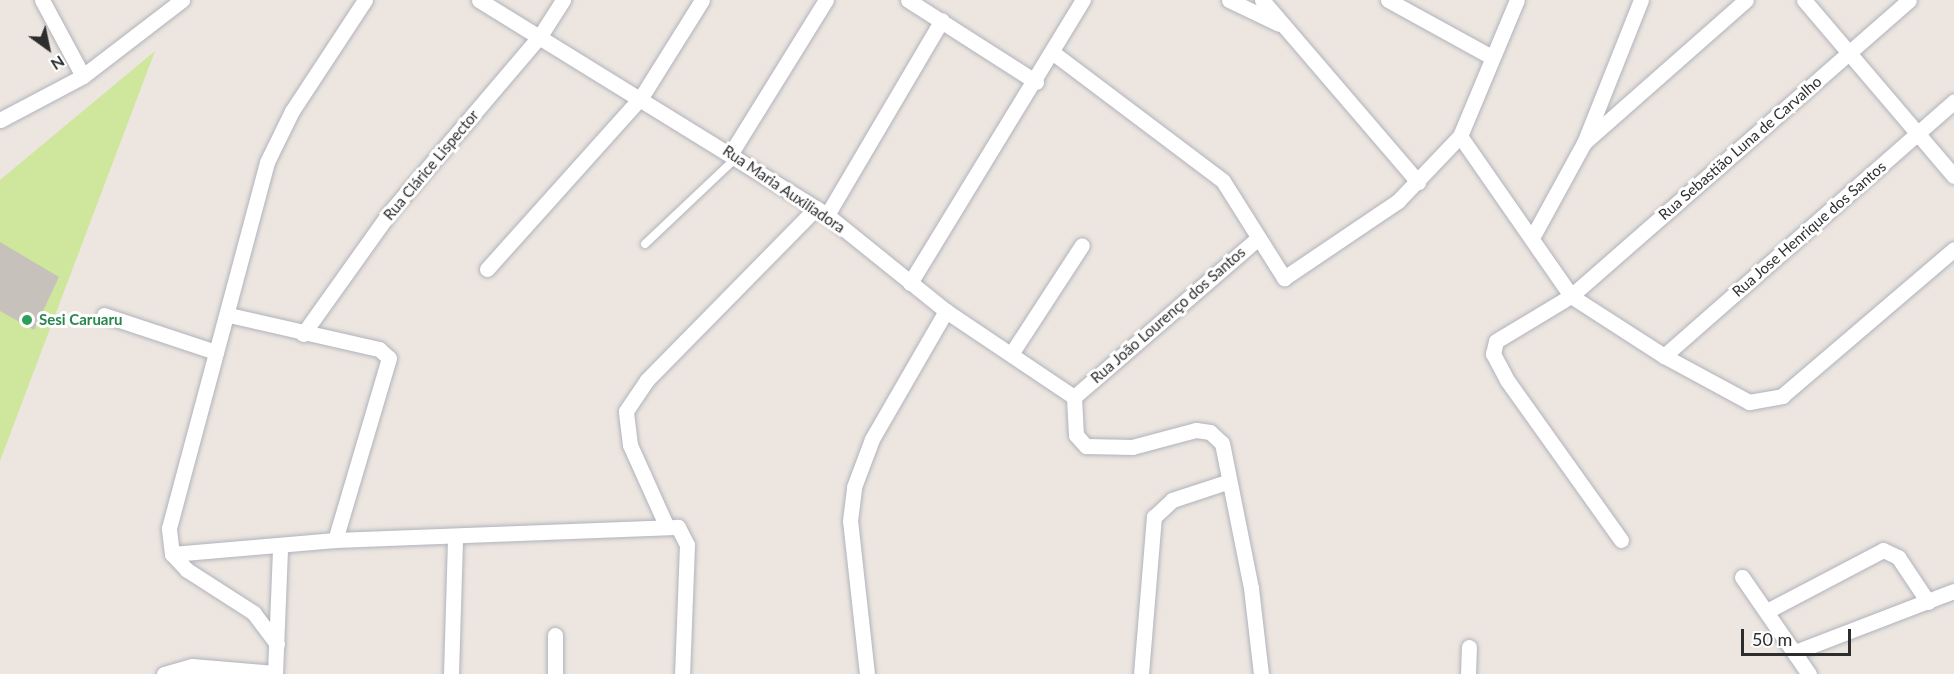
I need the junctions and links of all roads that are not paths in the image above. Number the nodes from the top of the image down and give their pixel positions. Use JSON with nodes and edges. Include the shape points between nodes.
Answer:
{"nodes":[{"id":1,"x":42,"y":0,"type":"edge"},
{"id":2,"x":182,"y":0,"type":"edge"},
{"id":3,"x":365,"y":0,"type":"edge"},
{"id":4,"x":479,"y":0,"type":"edge"},
{"id":5,"x":563,"y":0,"type":"edge"},
{"id":6,"x":702,"y":0,"type":"edge"},
{"id":7,"x":826,"y":0,"type":"edge"},
{"id":8,"x":908,"y":0,"type":"edge"},
{"id":9,"x":1229,"y":0,"type":"edge"},
{"id":10,"x":1262,"y":0,"type":"edge"},
{"id":11,"x":1388,"y":0,"type":"edge"},
{"id":12,"x":1517,"y":0,"type":"edge"},
{"id":13,"x":1641,"y":0,"type":"edge"},
{"id":14,"x":1746,"y":0,"type":"edge"},
{"id":15,"x":1804,"y":0,"type":"edge"},
{"id":16,"x":1909,"y":0,"type":"edge"},
{"id":17,"x":1076,"y":4,"type":"edge"},
{"id":18,"x":942,"y":20,"type":"junction"},
{"id":19,"x":1279,"y":24,"type":"junction"},
{"id":20,"x":540,"y":36,"type":"junction"},
{"id":21,"x":1052,"y":52,"type":"junction"},
{"id":22,"x":1849,"y":54,"type":"junction"},
{"id":23,"x":1490,"y":56,"type":"junction"},
{"id":24,"x":83,"y":76,"type":"junction"},
{"id":25,"x":1036,"y":82,"type":"junction"},
{"id":26,"x":642,"y":96,"type":"junction"},
{"id":27,"x":1954,"y":101,"type":"edge"},
{"id":28,"x":0,"y":120,"type":"edge"},
{"id":29,"x":1917,"y":134,"type":"junction"},
{"id":30,"x":1460,"y":136,"type":"junction"},
{"id":31,"x":1584,"y":143,"type":"junction"},
{"id":32,"x":734,"y":155,"type":"junction"},
{"id":33,"x":1954,"y":176,"type":"edge"},
{"id":34,"x":1418,"y":182,"type":"junction"},
{"id":35,"x":822,"y":211,"type":"junction"},
{"id":36,"x":1533,"y":236,"type":"junction"},
{"id":37,"x":1256,"y":240,"type":"junction"},
{"id":38,"x":645,"y":244,"type":"dead end"},
{"id":39,"x":1082,"y":245,"type":"dead end"},
{"id":40,"x":1954,"y":249,"type":"edge"},
{"id":41,"x":487,"y":269,"type":"dead end"},
{"id":42,"x":910,"y":283,"type":"junction"},
{"id":43,"x":1571,"y":296,"type":"junction"},
{"id":44,"x":946,"y":311,"type":"junction"},
{"id":45,"x":104,"y":315,"type":"dead end"},
{"id":46,"x":229,"y":315,"type":"junction"},
{"id":47,"x":303,"y":334,"type":"junction"},
{"id":48,"x":1013,"y":351,"type":"junction"},
{"id":49,"x":216,"y":352,"type":"junction"},
{"id":50,"x":1664,"y":356,"type":"junction"},
{"id":51,"x":1074,"y":397,"type":"junction"},
{"id":52,"x":1227,"y":482,"type":"junction"},
{"id":53,"x":666,"y":525,"type":"junction"},
{"id":54,"x":455,"y":537,"type":"junction"},
{"id":55,"x":335,"y":540,"type":"junction"},
{"id":56,"x":1621,"y":540,"type":"dead end"},
{"id":57,"x":280,"y":549,"type":"junction"},
{"id":58,"x":172,"y":554,"type":"junction"},
{"id":59,"x":1742,"y":577,"type":"dead end"},
{"id":60,"x":1954,"y":591,"type":"edge"},
{"id":61,"x":1928,"y":602,"type":"junction"},
{"id":62,"x":1767,"y":611,"type":"junction"},
{"id":63,"x":555,"y":635,"type":"dead end"},
{"id":64,"x":277,"y":644,"type":"junction"},
{"id":65,"x":1469,"y":647,"type":"dead end"},
{"id":66,"x":1795,"y":652,"type":"junction"},
{"id":67,"x":275,"y":673,"type":"edge"},
{"id":68,"x":165,"y":674,"type":"edge"},
{"id":69,"x":451,"y":674,"type":"edge"},
{"id":70,"x":555,"y":674,"type":"edge"},
{"id":71,"x":682,"y":674,"type":"edge"},
{"id":72,"x":867,"y":674,"type":"edge"},
{"id":73,"x":1141,"y":674,"type":"edge"},
{"id":74,"x":1261,"y":674,"type":"edge"},
{"id":75,"x":1468,"y":674,"type":"edge"},
{"id":76,"x":1809,"y":674,"type":"edge"}],
"edges":[{"from":1,"to":24,"type":"street"},
{"from":2,"to":24,"type":"street"},
{"from":3,"to":46,"type":"street","via":[[278,136],[254,198]]},
{"from":4,"to":20,"type":"street","name":"Rua Maria Auxiliadora"},
{"from":5,"to":20,"type":"street","name":"Rua Clárice Lispector"},
{"from":6,"to":26,"type":"street"},
{"from":7,"to":32,"type":"street"},
{"from":8,"to":18,"type":"street"},
{"from":9,"to":19,"type":"street"},
{"from":10,"to":19,"type":"street"},
{"from":11,"to":23,"type":"street"},
{"from":12,"to":23,"type":"street"},
{"from":13,"to":31,"type":"street"},
{"from":14,"to":31,"type":"street"},
{"from":15,"to":22,"type":"street"},
{"from":16,"to":22,"type":"street","name":"Rua Sebastião Luna de Carvalho"},
{"from":17,"to":21,"type":"street"},
{"from":18,"to":25,"type":"street"},
{"from":18,"to":35,"type":"street"},
{"from":19,"to":34,"type":"street"},
{"from":20,"to":26,"type":"street","name":"Rua Maria Auxiliadora"},
{"from":20,"to":47,"type":"street","name":"Rua Clárice Lispector","via":[[390,212]]},
{"from":21,"to":25,"type":"street"},
{"from":21,"to":37,"type":"street","via":[[1223,181]]},
{"from":22,"to":29,"type":"street"},
{"from":22,"to":43,"type":"street","name":"Rua Sebastião Luna de Carvalho"},
{"from":23,"to":30,"type":"street"},
{"from":24,"to":28,"type":"street"},
{"from":25,"to":42,"type":"street"},
{"from":26,"to":32,"type":"street","name":"Rua Maria Auxiliadora"},
{"from":26,"to":41,"type":"street"},
{"from":27,"to":29,"type":"street","name":"Rua Jose Henrique dos Santos"},
{"from":29,"to":33,"type":"street"},
{"from":29,"to":50,"type":"street","name":"Rua Jose Henrique dos Santos"},
{"from":30,"to":34,"type":"street"},
{"from":30,"to":36,"type":"street"},
{"from":31,"to":36,"type":"street"},
{"from":32,"to":35,"type":"street","name":"Rua Maria Auxiliadora"},
{"from":32,"to":38,"type":"lane"},
{"from":34,"to":37,"type":"street","name":"Rua João Lourenço dos Santos","via":[[1301,270],[1281,277]]},
{"from":35,"to":42,"type":"street","name":"Rua Maria Auxiliadora"},
{"from":35,"to":53,"type":"street","via":[[647,380],[626,411],[630,445]]},
{"from":36,"to":43,"type":"street"},
{"from":37,"to":51,"type":"street","name":"Rua João Lourenço dos Santos"},
{"from":39,"to":48,"type":"street"},
{"from":40,"to":50,"type":"street","via":[[1767,403],[1749,402]]},
{"from":42,"to":44,"type":"street","name":"Rua Maria Auxiliadora"},
{"from":43,"to":50,"type":"street"},
{"from":43,"to":56,"type":"street","name":"Rua Sebastião Luna de Carvalho","via":[[1503,336],[1493,354]]},
{"from":44,"to":48,"type":"street","name":"Rua Maria Auxiliadora"},
{"from":44,"to":72,"type":"street","via":[[872,439],[854,487],[851,532]]},
{"from":45,"to":49,"type":"street"},
{"from":46,"to":47,"type":"street"},
{"from":46,"to":49,"type":"street"},
{"from":47,"to":55,"type":"street","via":[[379,349],[389,358]]},
{"from":48,"to":51,"type":"street","name":"Rua Maria Auxiliadora"},
{"from":49,"to":58,"type":"street","via":[[172,509]]},
{"from":51,"to":52,"type":"street","via":[[1076,435],[1086,446],[1121,448],[1196,430],[1210,432],[1222,443]]},
{"from":52,"to":73,"type":"street","via":[[1172,500],[1154,517]]},
{"from":52,"to":74,"type":"street","via":[[1251,588]]},
{"from":53,"to":54,"type":"street"},
{"from":53,"to":71,"type":"street","via":[[686,534]]},
{"from":54,"to":55,"type":"street"},
{"from":54,"to":69,"type":"street"},
{"from":55,"to":57,"type":"street"},
{"from":57,"to":58,"type":"street"},
{"from":57,"to":64,"type":"street"},
{"from":58,"to":64,"type":"street","via":[[187,570],[254,613]]},
{"from":59,"to":62,"type":"street"},
{"from":60,"to":61,"type":"street"},
{"from":61,"to":62,"type":"street","via":[[1898,557],[1882,550]]},
{"from":61,"to":66,"type":"street"},
{"from":62,"to":66,"type":"street"},
{"from":63,"to":70,"type":"street"},
{"from":64,"to":67,"type":"street"},
{"from":65,"to":75,"type":"street"},
{"from":66,"to":76,"type":"street"},
{"from":67,"to":68,"type":"street","via":[[192,666]]}]}
